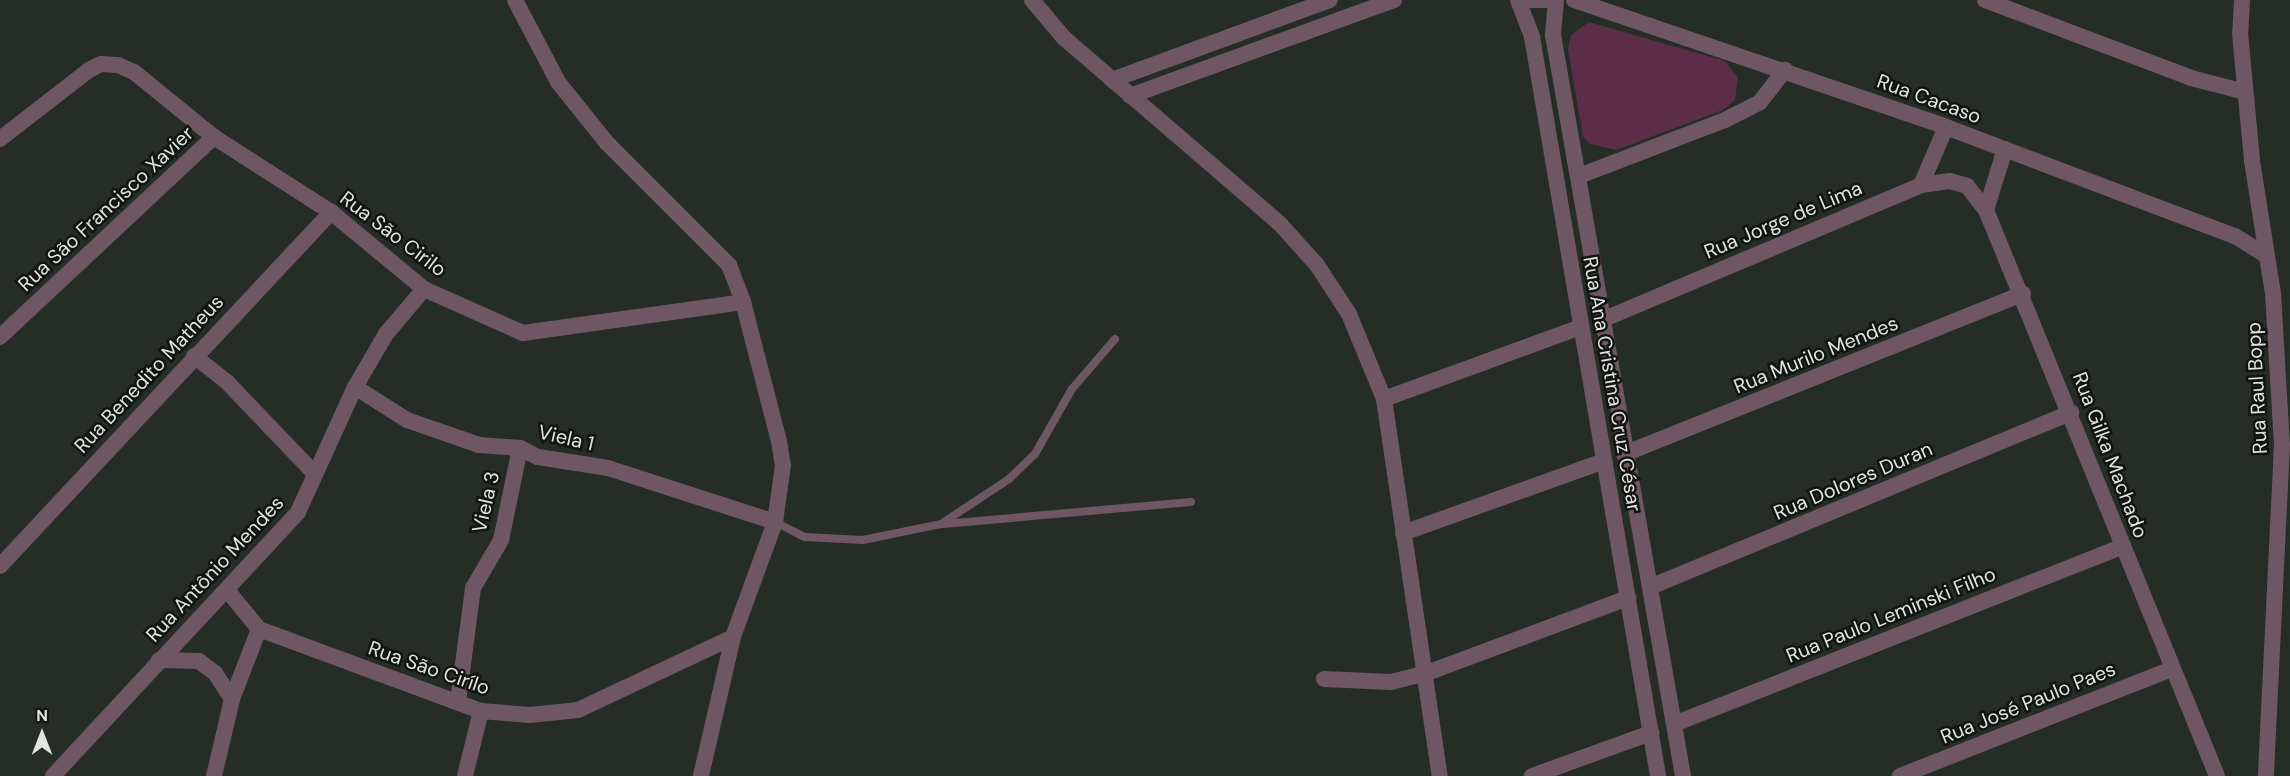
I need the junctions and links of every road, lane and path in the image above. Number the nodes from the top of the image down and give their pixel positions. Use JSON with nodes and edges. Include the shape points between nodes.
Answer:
{"nodes":[{"id":1,"x":515,"y":0,"type":"edge"},
{"id":2,"x":1032,"y":0,"type":"edge"},
{"id":3,"x":1330,"y":0,"type":"edge"},
{"id":4,"x":1394,"y":0,"type":"edge"},
{"id":5,"x":1519,"y":0,"type":"edge"},
{"id":6,"x":1556,"y":0,"type":"edge"},
{"id":7,"x":1574,"y":0,"type":"edge"},
{"id":8,"x":1985,"y":0,"type":"edge"},
{"id":9,"x":2242,"y":0,"type":"edge"},
{"id":10,"x":1785,"y":70,"type":"junction"},
{"id":11,"x":1112,"y":80,"type":"junction"},
{"id":12,"x":2245,"y":92,"type":"junction"},
{"id":13,"x":1130,"y":96,"type":"junction"},
{"id":14,"x":1946,"y":127,"type":"junction"},
{"id":15,"x":214,"y":137,"type":"junction"},
{"id":16,"x":0,"y":139,"type":"edge"},
{"id":17,"x":2006,"y":148,"type":"junction"},
{"id":18,"x":1579,"y":176,"type":"junction"},
{"id":19,"x":1921,"y":185,"type":"junction"},
{"id":20,"x":1986,"y":210,"type":"junction"},
{"id":21,"x":331,"y":212,"type":"junction"},
{"id":22,"x":2264,"y":254,"type":"junction"},
{"id":23,"x":424,"y":289,"type":"junction"},
{"id":24,"x":2023,"y":294,"type":"junction"},
{"id":25,"x":743,"y":302,"type":"junction"},
{"id":26,"x":1602,"y":320,"type":"junction"},
{"id":27,"x":1581,"y":327,"type":"junction"},
{"id":28,"x":0,"y":337,"type":"edge"},
{"id":29,"x":1115,"y":339,"type":"dead end"},
{"id":30,"x":194,"y":356,"type":"junction"},
{"id":31,"x":355,"y":387,"type":"junction"},
{"id":32,"x":1384,"y":399,"type":"junction"},
{"id":33,"x":2071,"y":413,"type":"junction"},
{"id":34,"x":520,"y":448,"type":"junction"},
{"id":35,"x":1624,"y":454,"type":"junction"},
{"id":36,"x":1604,"y":461,"type":"junction"},
{"id":37,"x":314,"y":472,"type":"junction"},
{"id":38,"x":1191,"y":502,"type":"dead end"},
{"id":39,"x":775,"y":522,"type":"junction"},
{"id":40,"x":941,"y":524,"type":"junction"},
{"id":41,"x":1403,"y":533,"type":"junction"},
{"id":42,"x":2124,"y":546,"type":"junction"},
{"id":43,"x":0,"y":566,"type":"edge"},
{"id":44,"x":1650,"y":587,"type":"junction"},
{"id":45,"x":227,"y":590,"type":"junction"},
{"id":46,"x":1628,"y":598,"type":"junction"},
{"id":47,"x":258,"y":629,"type":"junction"},
{"id":48,"x":733,"y":637,"type":"junction"},
{"id":49,"x":159,"y":660,"type":"junction"},
{"id":50,"x":2171,"y":669,"type":"junction"},
{"id":51,"x":1427,"y":674,"type":"junction"},
{"id":52,"x":1324,"y":679,"type":"dead end"},
{"id":53,"x":232,"y":699,"type":"junction"},
{"id":54,"x":458,"y":702,"type":"junction"},
{"id":55,"x":480,"y":711,"type":"junction"},
{"id":56,"x":1674,"y":723,"type":"junction"},
{"id":57,"x":1651,"y":733,"type":"junction"},
{"id":58,"x":53,"y":776,"type":"edge"},
{"id":59,"x":214,"y":776,"type":"edge"},
{"id":60,"x":465,"y":776,"type":"edge"},
{"id":61,"x":701,"y":776,"type":"edge"},
{"id":62,"x":1440,"y":776,"type":"edge"},
{"id":63,"x":1532,"y":776,"type":"edge"},
{"id":64,"x":1658,"y":776,"type":"edge"},
{"id":65,"x":1683,"y":776,"type":"edge"},
{"id":66,"x":1900,"y":776,"type":"edge"},
{"id":67,"x":2217,"y":776,"type":"edge"},
{"id":68,"x":2265,"y":776,"type":"edge"}],
"edges":[{"from":1,"to":25,"type":"street","via":[[558,82],[606,142],[729,265]]},
{"from":2,"to":11,"type":"street","via":[[1064,38]]},
{"from":3,"to":11,"type":"street"},
{"from":4,"to":13,"type":"street"},
{"from":5,"to":6,"type":"street"},
{"from":5,"to":27,"type":"street","name":"Rua Ana Cristina Cruz César","via":[[1532,37]]},
{"from":6,"to":18,"type":"street","name":"Rua Ana Cristina Cruz César","via":[[1553,34]]},
{"from":7,"to":10,"type":"street","name":"Rua Cacaso"},
{"from":8,"to":12,"type":"street","via":[[2191,78]]},
{"from":9,"to":12,"type":"street","name":"Rua Raul Bopp"},
{"from":10,"to":14,"type":"street","name":"Rua Cacaso"},
{"from":10,"to":18,"type":"street","via":[[1760,102],[1725,120]]},
{"from":11,"to":13,"type":"street"},
{"from":12,"to":22,"type":"street","name":"Rua Raul Bopp"},
{"from":13,"to":32,"type":"street","via":[[1280,224],[1317,265],[1363,341]]},
{"from":14,"to":17,"type":"street","name":"Rua Cacaso"},
{"from":14,"to":19,"type":"street"},
{"from":15,"to":16,"type":"street","name":"Rua São Cirilo","via":[[134,72],[101,64]]},
{"from":15,"to":21,"type":"street","name":"Rua São Cirilo"},
{"from":15,"to":28,"type":"street","name":"Rua São Francisco Xavier"},
{"from":17,"to":20,"type":"street","via":[[1992,180]]},
{"from":17,"to":22,"type":"street","name":"Rua Cacaso","via":[[2235,236]]},
{"from":18,"to":26,"type":"street","name":"Rua Ana Cristina Cruz César"},
{"from":19,"to":20,"type":"street","name":"Rua Jorge de Lima","via":[[1950,180],[1967,186]]},
{"from":19,"to":26,"type":"street","name":"Rua Jorge de Lima"},
{"from":20,"to":24,"type":"street","name":"Rua Gilka Machado"},
{"from":21,"to":23,"type":"street","name":"Rua São Cirilo"},
{"from":21,"to":30,"type":"street","name":"Rua Benedito Matheus"},
{"from":22,"to":68,"type":"street","name":"Rua Raul Bopp","via":[[2273,294],[2282,445]]},
{"from":23,"to":25,"type":"street","name":"Rua São Cirilo","via":[[523,333],[569,330]]},
{"from":23,"to":31,"type":"street","name":"Rua Antônio Mendes","via":[[386,334]]},
{"from":24,"to":33,"type":"street","name":"Rua Gilka Machado"},
{"from":24,"to":35,"type":"street","name":"Rua Murilo Mendes"},
{"from":25,"to":39,"type":"street","via":[[783,465]]},
{"from":26,"to":35,"type":"street","name":"Rua Ana Cristina Cruz César"},
{"from":27,"to":32,"type":"street"},
{"from":27,"to":36,"type":"street","name":"Rua Ana Cristina Cruz César"},
{"from":29,"to":40,"type":"lane","via":[[1072,389],[1035,454],[1009,479]]},
{"from":30,"to":37,"type":"street","via":[[226,382]]},
{"from":30,"to":43,"type":"street","name":"Rua Benedito Matheus"},
{"from":31,"to":34,"type":"street","name":"Viela 1","via":[[406,420],[479,446]]},
{"from":31,"to":37,"type":"street","name":"Rua Antônio Mendes"},
{"from":32,"to":41,"type":"street"},
{"from":33,"to":42,"type":"street","name":"Rua Gilka Machado"},
{"from":33,"to":44,"type":"street","name":"Rua Dolores Duran"},
{"from":34,"to":39,"type":"street","name":"Viela 1","via":[[538,457],[608,468]]},
{"from":34,"to":54,"type":"street","name":"Viela 3","via":[[501,540],[473,588]]},
{"from":35,"to":44,"type":"street","name":"Rua Ana Cristina Cruz César"},
{"from":36,"to":41,"type":"street"},
{"from":36,"to":46,"type":"street","name":"Rua Ana Cristina Cruz César"},
{"from":37,"to":45,"type":"street","name":"Rua Antônio Mendes","via":[[298,512]]},
{"from":38,"to":40,"type":"lane"},
{"from":39,"to":40,"type":"lane","via":[[805,537],[863,540]]},
{"from":39,"to":48,"type":"street"},
{"from":41,"to":51,"type":"street"},
{"from":42,"to":50,"type":"street","name":"Rua Gilka Machado"},
{"from":42,"to":56,"type":"street","name":"Rua Paulo Leminski Filho"},
{"from":44,"to":56,"type":"street","name":"Rua Ana Cristina Cruz César"},
{"from":45,"to":47,"type":"street"},
{"from":45,"to":49,"type":"street","name":"Rua Antônio Mendes"},
{"from":46,"to":51,"type":"street"},
{"from":46,"to":57,"type":"street","name":"Rua Ana Cristina Cruz César"},
{"from":47,"to":53,"type":"street"},
{"from":47,"to":54,"type":"street","name":"Rua São Cirílo"},
{"from":48,"to":55,"type":"street","name":"Rua São Cirílo","via":[[578,710],[530,715]]},
{"from":48,"to":61,"type":"street"},
{"from":49,"to":53,"type":"street","name":"Rua Antônio Mendes","via":[[199,661],[215,673]]},
{"from":49,"to":58,"type":"street","name":"Rua Antônio Mendes"},
{"from":50,"to":66,"type":"street","name":"Rua José Paulo Paes"},
{"from":50,"to":67,"type":"street","name":"Rua Gilka Machado"},
{"from":51,"to":52,"type":"street","via":[[1391,682]]},
{"from":51,"to":62,"type":"street"},
{"from":53,"to":59,"type":"street"},
{"from":54,"to":55,"type":"street","name":"Rua São Cirílo"},
{"from":55,"to":60,"type":"street"},
{"from":56,"to":65,"type":"street","name":"Rua Ana Cristina Cruz César"},
{"from":57,"to":63,"type":"street"},
{"from":57,"to":64,"type":"street","name":"Rua Ana Cristina Cruz César"}]}
